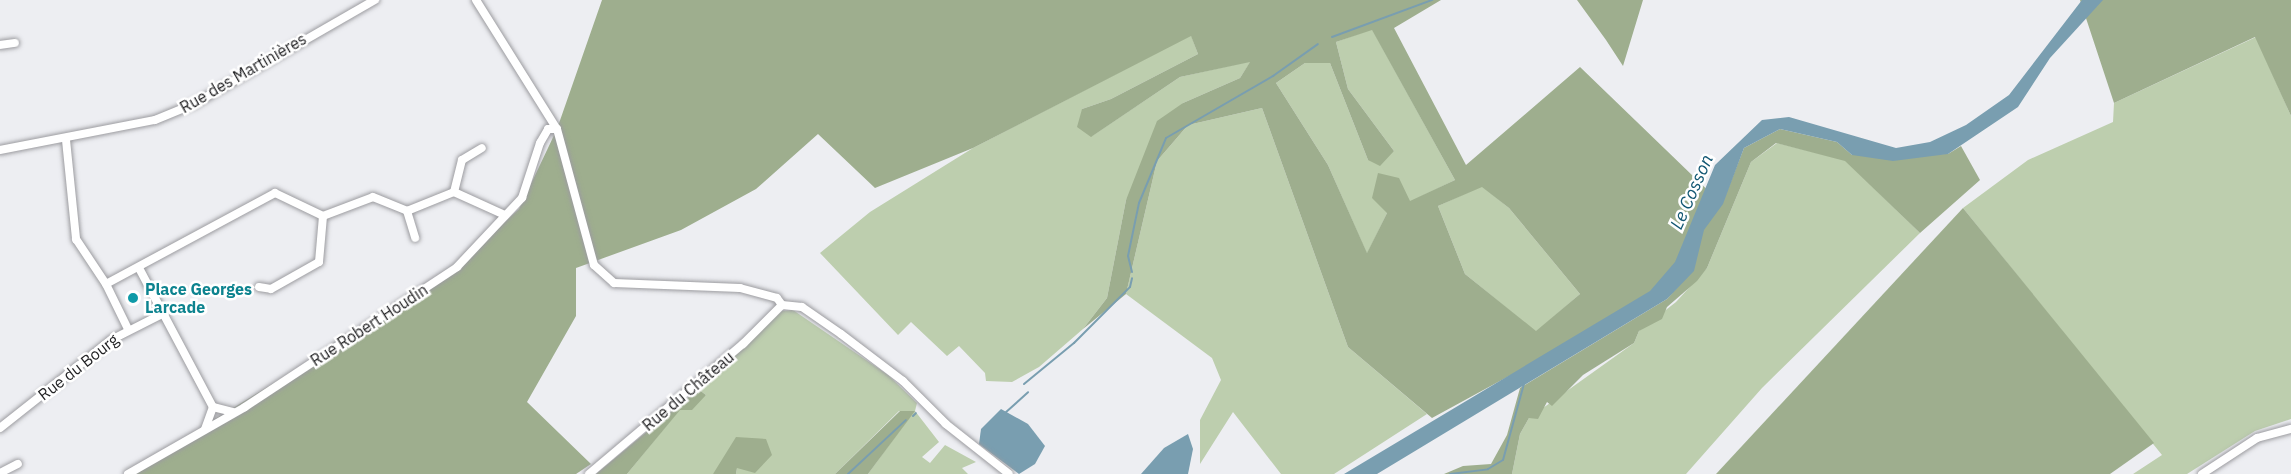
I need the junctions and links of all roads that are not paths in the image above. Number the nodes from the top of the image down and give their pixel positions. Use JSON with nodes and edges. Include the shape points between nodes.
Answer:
{"nodes":[{"id":1,"x":375,"y":0,"type":"edge"},
{"id":2,"x":476,"y":0,"type":"edge"},
{"id":3,"x":15,"y":43,"type":"dead end"},
{"id":4,"x":0,"y":45,"type":"edge"},
{"id":5,"x":557,"y":129,"type":"junction"},
{"id":6,"x":66,"y":140,"type":"junction"},
{"id":7,"x":482,"y":148,"type":"dead end"},
{"id":8,"x":0,"y":150,"type":"edge"},
{"id":9,"x":454,"y":192,"type":"junction"},
{"id":10,"x":407,"y":211,"type":"junction"},
{"id":11,"x":505,"y":215,"type":"junction"},
{"id":12,"x":323,"y":216,"type":"junction"},
{"id":13,"x":415,"y":238,"type":"dead end"},
{"id":14,"x":139,"y":268,"type":"junction"},
{"id":15,"x":106,"y":284,"type":"junction"},
{"id":16,"x":259,"y":287,"type":"dead end"},
{"id":17,"x":782,"y":305,"type":"junction"},
{"id":18,"x":162,"y":314,"type":"junction"},
{"id":19,"x":128,"y":329,"type":"junction"},
{"id":20,"x":213,"y":407,"type":"junction"},
{"id":21,"x":235,"y":412,"type":"junction"},
{"id":22,"x":0,"y":428,"type":"edge"},
{"id":23,"x":2291,"y":429,"type":"edge"},
{"id":24,"x":204,"y":430,"type":"junction"},
{"id":25,"x":18,"y":464,"type":"dead end"},
{"id":26,"x":0,"y":473,"type":"edge"},
{"id":27,"x":128,"y":474,"type":"edge"},
{"id":28,"x":589,"y":474,"type":"edge"},
{"id":29,"x":1009,"y":474,"type":"edge"},
{"id":30,"x":2202,"y":474,"type":"edge"}],
"edges":[{"from":1,"to":6,"type":"street","name":"Rue des Martinières","via":[[194,104],[155,120]]},
{"from":2,"to":5,"type":"street"},
{"from":3,"to":4,"type":"street"},
{"from":5,"to":11,"type":"street","name":"Rue Robert Houdin","via":[[548,129],[522,198]]},
{"from":5,"to":17,"type":"street","via":[[594,265],[614,283],[740,288],[777,298]]},
{"from":6,"to":8,"type":"street","name":"Rue des Martinières"},
{"from":6,"to":15,"type":"street","via":[[76,239]]},
{"from":7,"to":9,"type":"street","via":[[462,160]]},
{"from":9,"to":10,"type":"street"},
{"from":9,"to":11,"type":"street"},
{"from":10,"to":12,"type":"street","via":[[373,198]]},
{"from":10,"to":13,"type":"street"},
{"from":11,"to":21,"type":"street","name":"Rue Robert Houdin","via":[[457,267]]},
{"from":12,"to":14,"type":"street","via":[[275,193],[214,222]]},
{"from":12,"to":16,"type":"street","via":[[319,262],[271,289]]},
{"from":14,"to":15,"type":"street"},
{"from":14,"to":18,"type":"street"},
{"from":15,"to":19,"type":"street"},
{"from":17,"to":28,"type":"street","name":"Rue du Château","via":[[743,344]]},
{"from":17,"to":29,"type":"street","via":[[802,307],[859,347]]},
{"from":18,"to":19,"type":"street","name":"Rue du Bourg"},
{"from":18,"to":20,"type":"street"},
{"from":19,"to":22,"type":"street","name":"Rue du Bourg"},
{"from":20,"to":21,"type":"street"},
{"from":20,"to":24,"type":"street"},
{"from":21,"to":24,"type":"street","name":"Rue Robert Houdin"},
{"from":23,"to":30,"type":"street","via":[[2257,438]]},
{"from":24,"to":27,"type":"street","name":"Rue Robert Houdin"},
{"from":25,"to":26,"type":"street"}]}
